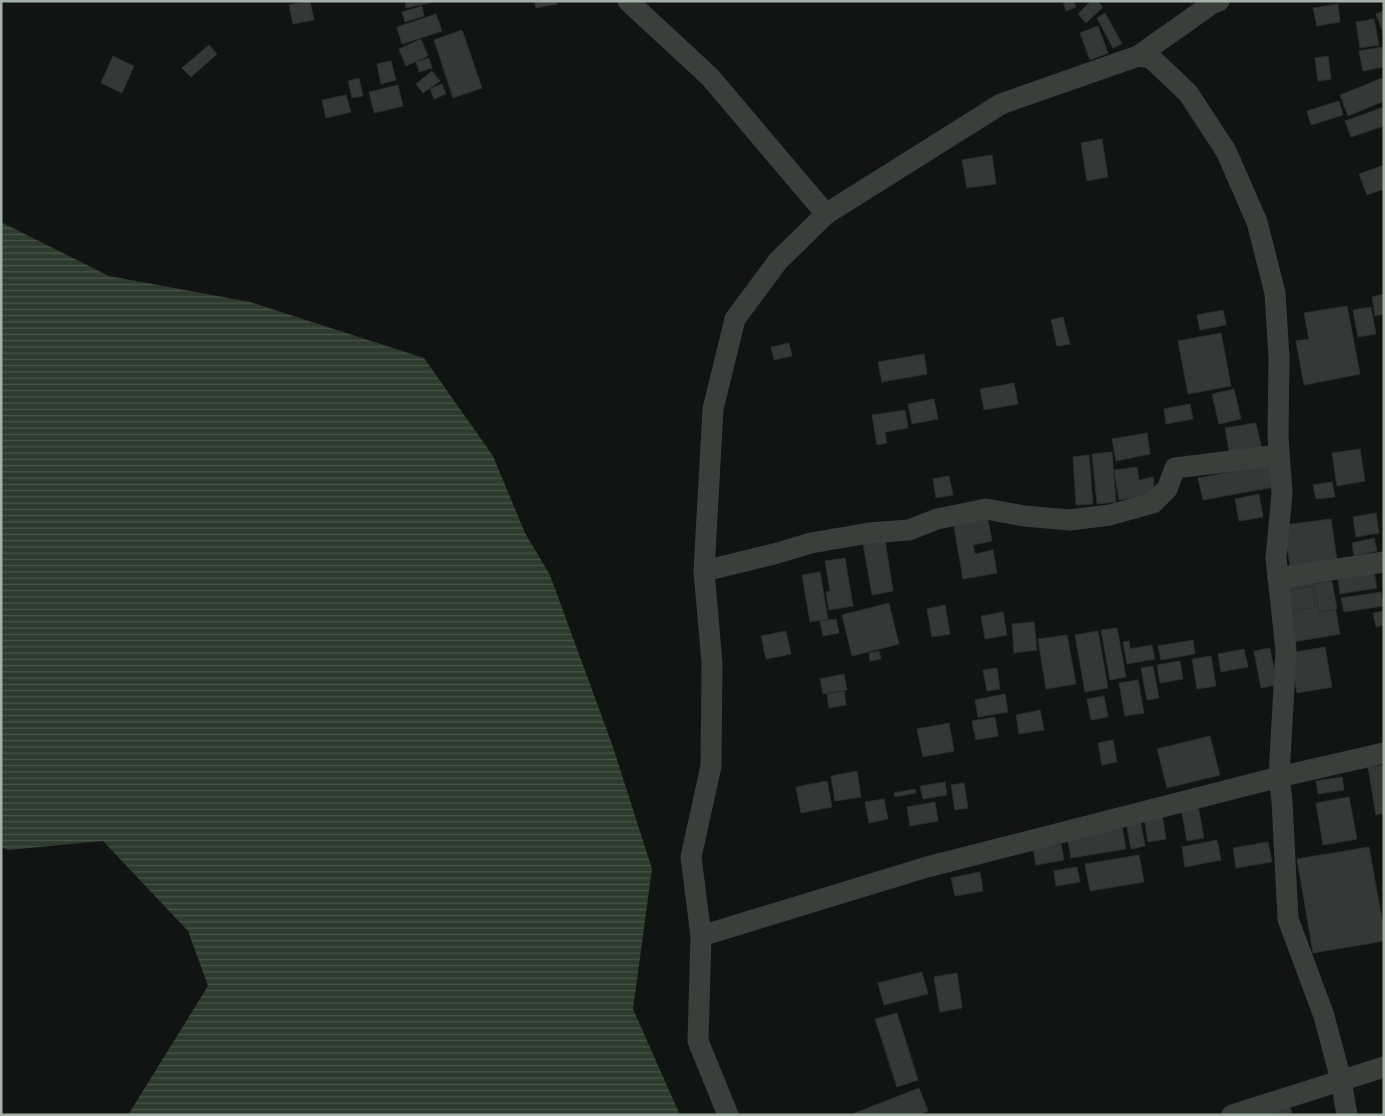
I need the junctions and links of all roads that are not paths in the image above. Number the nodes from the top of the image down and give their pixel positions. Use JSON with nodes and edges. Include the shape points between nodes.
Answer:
{"nodes":[{"id":1,"x":628,"y":1,"type":"edge"},
{"id":2,"x":1219,"y":1,"type":"edge"},
{"id":3,"x":1138,"y":56,"type":"junction"},
{"id":4,"x":826,"y":214,"type":"junction"},
{"id":5,"x":1279,"y":455,"type":"junction"},
{"id":6,"x":1384,"y":562,"type":"edge"},
{"id":7,"x":704,"y":571,"type":"junction"},
{"id":8,"x":1278,"y":578,"type":"junction"},
{"id":9,"x":1384,"y":753,"type":"edge"},
{"id":10,"x":1279,"y":777,"type":"junction"},
{"id":11,"x":701,"y":936,"type":"junction"},
{"id":12,"x":1384,"y":1067,"type":"edge"},
{"id":13,"x":1341,"y":1080,"type":"junction"},
{"id":14,"x":728,"y":1115,"type":"edge"},
{"id":15,"x":1232,"y":1115,"type":"edge"},
{"id":16,"x":1347,"y":1115,"type":"edge"}],
"edges":[{"from":1,"to":4,"type":"street","via":[[710,77]]},
{"from":2,"to":3,"type":"street"},
{"from":3,"to":4,"type":"street","via":[[1001,104]]},
{"from":3,"to":5,"type":"street","via":[[1151,58],[1188,93],[1226,151],[1257,222],[1275,293]]},
{"from":4,"to":7,"type":"street","via":[[778,261],[735,319],[713,409]]},
{"from":5,"to":7,"type":"street","via":[[1175,468],[1168,488],[1153,504],[1110,516],[1070,520],[986,509],[937,519],[909,530],[811,543]]},
{"from":5,"to":8,"type":"street","via":[[1282,494],[1276,558]]},
{"from":6,"to":8,"type":"street"},
{"from":7,"to":11,"type":"street","via":[[712,663],[711,766],[691,857]]},
{"from":8,"to":10,"type":"street","via":[[1286,650]]},
{"from":9,"to":10,"type":"street"},
{"from":10,"to":11,"type":"street","via":[[927,867]]},
{"from":10,"to":13,"type":"street","via":[[1288,919],[1324,1016]]},
{"from":11,"to":14,"type":"street","via":[[698,1041]]},
{"from":12,"to":13,"type":"street"},
{"from":13,"to":15,"type":"street"},
{"from":13,"to":16,"type":"street"}]}
